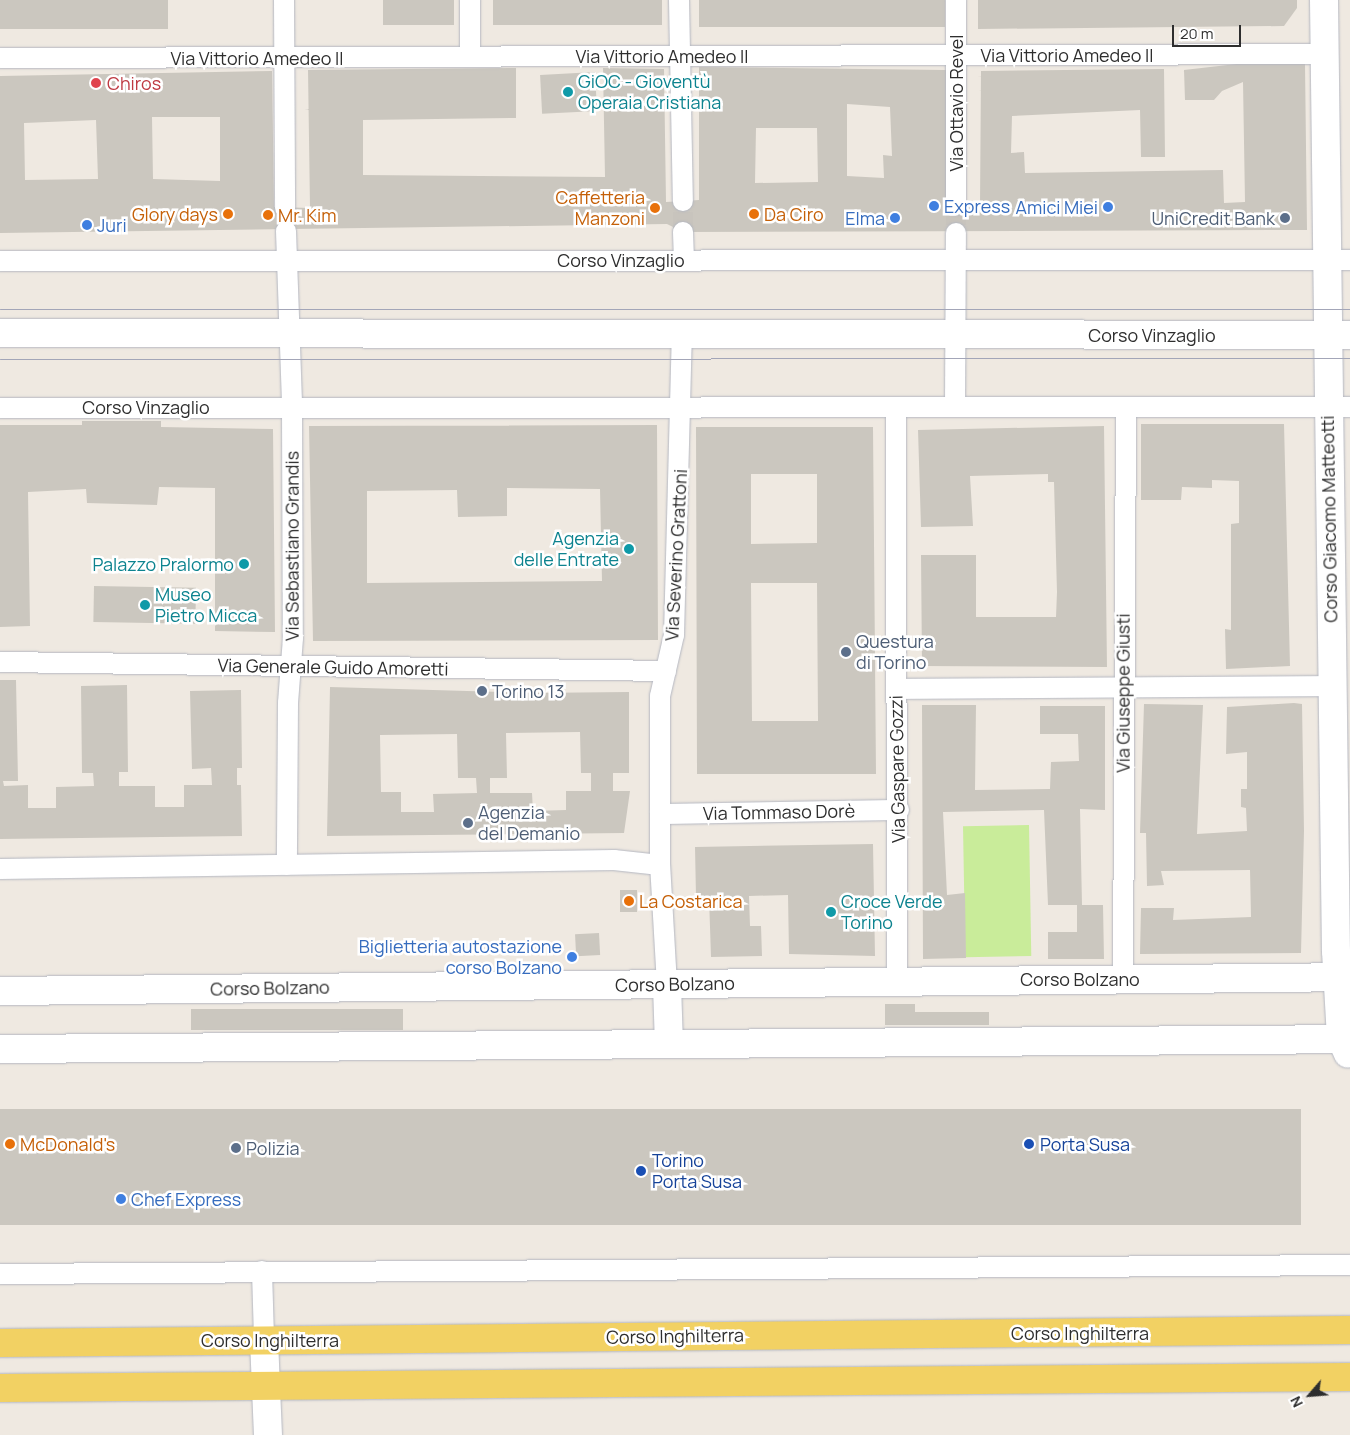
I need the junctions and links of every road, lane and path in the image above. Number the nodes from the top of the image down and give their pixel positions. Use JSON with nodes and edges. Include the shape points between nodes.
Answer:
{"nodes":[{"id":1,"x":284,"y":0,"type":"edge"},
{"id":2,"x":470,"y":0,"type":"edge"},
{"id":3,"x":679,"y":0,"type":"edge"},
{"id":4,"x":956,"y":0,"type":"edge"},
{"id":5,"x":1324,"y":0,"type":"edge"},
{"id":6,"x":1324,"y":54,"type":"junction"},
{"id":7,"x":957,"y":55,"type":"junction"},
{"id":8,"x":680,"y":56,"type":"junction"},
{"id":9,"x":470,"y":57,"type":"junction"},
{"id":10,"x":0,"y":58,"type":"edge"},
{"id":11,"x":284,"y":58,"type":"junction"},
{"id":12,"x":683,"y":201,"type":"tunnel mouth"},
{"id":13,"x":956,"y":205,"type":"tunnel mouth"},
{"id":14,"x":286,"y":208,"type":"dead end"},
{"id":15,"x":286,"y":231,"type":"dead end"},
{"id":16,"x":683,"y":232,"type":"tunnel mouth"},
{"id":17,"x":956,"y":232,"type":"tunnel mouth"},
{"id":18,"x":0,"y":260,"type":"edge"},
{"id":19,"x":286,"y":260,"type":"junction"},
{"id":20,"x":684,"y":260,"type":"junction"},
{"id":21,"x":956,"y":260,"type":"junction"},
{"id":22,"x":1338,"y":260,"type":"edge"},
{"id":23,"x":0,"y":334,"type":"edge"},
{"id":24,"x":288,"y":334,"type":"junction"},
{"id":25,"x":682,"y":334,"type":"junction"},
{"id":26,"x":954,"y":334,"type":"junction"},
{"id":27,"x":1338,"y":335,"type":"edge"},
{"id":28,"x":292,"y":407,"type":"junction"},
{"id":29,"x":681,"y":407,"type":"junction"},
{"id":30,"x":896,"y":407,"type":"junction"},
{"id":31,"x":955,"y":407,"type":"junction"},
{"id":32,"x":1126,"y":407,"type":"junction"},
{"id":33,"x":1339,"y":407,"type":"edge"},
{"id":34,"x":0,"y":408,"type":"edge"},
{"id":35,"x":0,"y":662,"type":"edge"},
{"id":36,"x":291,"y":666,"type":"junction"},
{"id":37,"x":666,"y":671,"type":"junction"},
{"id":38,"x":1331,"y":686,"type":"junction"},
{"id":39,"x":1123,"y":687,"type":"junction"},
{"id":40,"x":896,"y":689,"type":"junction"},
{"id":41,"x":899,"y":810,"type":"junction"},
{"id":42,"x":660,"y":814,"type":"junction"},
{"id":43,"x":287,"y":865,"type":"junction"},
{"id":44,"x":660,"y":865,"type":"junction"},
{"id":45,"x":0,"y":869,"type":"edge"},
{"id":46,"x":1343,"y":977,"type":"edge"},
{"id":47,"x":1123,"y":979,"type":"junction"},
{"id":48,"x":897,"y":980,"type":"junction"},
{"id":49,"x":667,"y":985,"type":"junction"},
{"id":50,"x":0,"y":991,"type":"edge"},
{"id":51,"x":669,"y":1044,"type":"junction"},
{"id":52,"x":1347,"y":1045,"type":"edge"},
{"id":53,"x":0,"y":1049,"type":"edge"},
{"id":54,"x":1350,"y":1265,"type":"edge"},
{"id":55,"x":262,"y":1271,"type":"junction"},
{"id":56,"x":0,"y":1274,"type":"edge"},
{"id":57,"x":1350,"y":1330,"type":"edge"},
{"id":58,"x":264,"y":1340,"type":"junction"},
{"id":59,"x":0,"y":1343,"type":"edge"},
{"id":60,"x":1350,"y":1377,"type":"edge"},
{"id":61,"x":265,"y":1386,"type":"junction"},
{"id":62,"x":0,"y":1388,"type":"edge"},
{"id":63,"x":268,"y":1435,"type":"edge"}],
"edges":[{"from":1,"to":11,"type":"street"},
{"from":2,"to":9,"type":"street"},
{"from":3,"to":8,"type":"street"},
{"from":4,"to":7,"type":"street","name":"Via Ottavio Revel"},
{"from":5,"to":6,"type":"street","name":"Corso Giacomo Matteotti"},
{"from":6,"to":7,"type":"street","name":"Via Vittorio Amedeo II"},
{"from":6,"to":22,"type":"street","name":"Corso Giacomo Matteotti"},
{"from":7,"to":8,"type":"street","name":"Via Vittorio Amedeo II"},
{"from":7,"to":13,"type":"street","name":"Via Ottavio Revel"},
{"from":8,"to":9,"type":"street","name":"Via Vittorio Amedeo II"},
{"from":8,"to":12,"type":"street"},
{"from":9,"to":11,"type":"street","name":"Via Vittorio Amedeo II"},
{"from":10,"to":11,"type":"street","name":"Via Vittorio Amedeo II"},
{"from":11,"to":14,"type":"street"},
{"from":15,"to":19,"type":"street"},
{"from":16,"to":20,"type":"street"},
{"from":17,"to":21,"type":"street"},
{"from":18,"to":19,"type":"street","name":"Corso Vinzaglio"},
{"from":19,"to":20,"type":"street","name":"Corso Vinzaglio"},
{"from":19,"to":24,"type":"street"},
{"from":20,"to":21,"type":"street","name":"Corso Vinzaglio"},
{"from":21,"to":22,"type":"street","name":"Corso Vinzaglio"},
{"from":21,"to":26,"type":"street"},
{"from":22,"to":27,"type":"street","name":"Corso Giacomo Matteotti"},
{"from":23,"to":24,"type":"street","name":"Corso Vinzaglio"},
{"from":24,"to":25,"type":"street","name":"Corso Vinzaglio"},
{"from":24,"to":28,"type":"street"},
{"from":25,"to":26,"type":"street","name":"Corso Vinzaglio"},
{"from":25,"to":29,"type":"street","name":"Via Severino Grattoni"},
{"from":26,"to":27,"type":"street","name":"Corso Vinzaglio"},
{"from":26,"to":31,"type":"street"},
{"from":27,"to":33,"type":"street","name":"Corso Giacomo Matteotti"},
{"from":28,"to":29,"type":"street","name":"Corso Vinzaglio"},
{"from":28,"to":34,"type":"street","name":"Corso Vinzaglio"},
{"from":28,"to":36,"type":"street","name":"Via Sebastiano Grandis"},
{"from":29,"to":30,"type":"street","name":"Corso Vinzaglio"},
{"from":29,"to":37,"type":"street","name":"Via Severino Grattoni","via":[[674,636]]},
{"from":30,"to":31,"type":"street","name":"Corso Vinzaglio"},
{"from":30,"to":40,"type":"street","name":"Via Gaspare Gozzi"},
{"from":31,"to":32,"type":"street","name":"Corso Vinzaglio"},
{"from":32,"to":33,"type":"street","name":"Corso Vinzaglio"},
{"from":32,"to":39,"type":"street","name":"Via Giuseppe Giusti"},
{"from":33,"to":38,"type":"street","name":"Corso Giacomo Matteotti"},
{"from":35,"to":36,"type":"street","name":"Via Generale Guido Amoretti"},
{"from":36,"to":37,"type":"street","name":"Via Generale Guido Amoretti"},
{"from":36,"to":43,"type":"street","name":"Via Sebastiano Grandis"},
{"from":37,"to":42,"type":"street","name":"Via Severino Grattoni","via":[[660,696]]},
{"from":38,"to":39,"type":"street"},
{"from":38,"to":46,"type":"street","name":"Corso Giacomo Matteotti"},
{"from":39,"to":40,"type":"street"},
{"from":39,"to":47,"type":"street","name":"Via Giuseppe Giusti"},
{"from":40,"to":41,"type":"street","name":"Via Gaspare Gozzi"},
{"from":41,"to":42,"type":"street","name":"Via Tommaso Dorè"},
{"from":41,"to":48,"type":"street","name":"Via Gaspare Gozzi"},
{"from":42,"to":44,"type":"street","name":"Via Severino Grattoni"},
{"from":43,"to":44,"type":"street","via":[[614,860]]},
{"from":43,"to":45,"type":"street"},
{"from":44,"to":49,"type":"street","name":"Via Severino Grattoni"},
{"from":46,"to":47,"type":"street","name":"Corso Bolzano"},
{"from":46,"to":52,"type":"street","name":"Corso Giacomo Matteotti"},
{"from":47,"to":48,"type":"street","name":"Corso Bolzano"},
{"from":48,"to":49,"type":"street","name":"Corso Bolzano"},
{"from":49,"to":50,"type":"street","name":"Corso Bolzano"},
{"from":49,"to":51,"type":"street"},
{"from":51,"to":52,"type":"street"},
{"from":51,"to":53,"type":"street"},
{"from":54,"to":55,"type":"street"},
{"from":55,"to":56,"type":"street"},
{"from":55,"to":58,"type":"street"},
{"from":57,"to":58,"type":"main road","name":"Corso Inghilterra"},
{"from":58,"to":59,"type":"main road","name":"Corso Inghilterra"},
{"from":58,"to":61,"type":"street"},
{"from":60,"to":61,"type":"main road"},
{"from":61,"to":62,"type":"main road"},
{"from":61,"to":63,"type":"street"}]}
